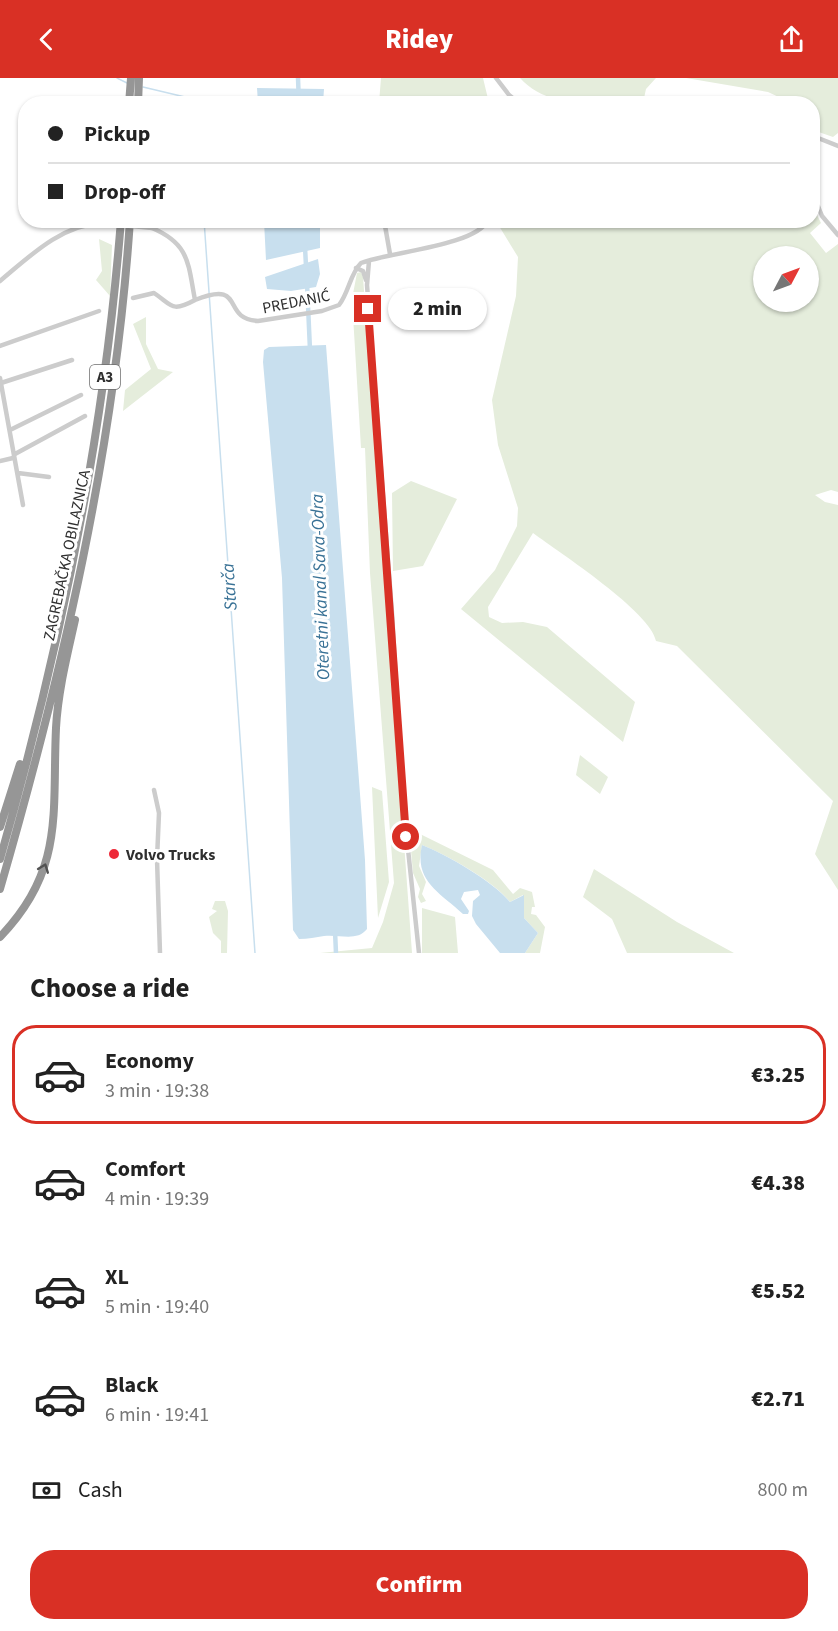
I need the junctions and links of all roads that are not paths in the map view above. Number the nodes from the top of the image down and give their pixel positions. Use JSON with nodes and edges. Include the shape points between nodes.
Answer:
{"nodes":[{"id":1,"x":131,"y":78,"type":"edge"},
{"id":2,"x":139,"y":78,"type":"edge"},
{"id":3,"x":496,"y":78,"type":"edge"},
{"id":4,"x":134,"y":93,"type":"junction"},
{"id":5,"x":133,"y":96,"type":"edge"},
{"id":6,"x":135,"y":96,"type":"edge"},
{"id":7,"x":510,"y":96,"type":"edge"},
{"id":8,"x":820,"y":138,"type":"edge"},
{"id":9,"x":837,"y":143,"type":"edge"},
{"id":10,"x":820,"y":211,"type":"edge"},
{"id":11,"x":73,"y":228,"type":"edge"},
{"id":12,"x":120,"y":228,"type":"edge"},
{"id":13,"x":129,"y":228,"type":"edge"},
{"id":14,"x":152,"y":228,"type":"edge"},
{"id":15,"x":385,"y":228,"type":"edge"},
{"id":16,"x":484,"y":228,"type":"edge"},
{"id":17,"x":838,"y":235,"type":"edge"},
{"id":18,"x":390,"y":254,"type":"junction"},
{"id":19,"x":369,"y":261,"type":"junction"},
{"id":20,"x":356,"y":268,"type":"junction"},
{"id":21,"x":0,"y":281,"type":"edge"},
{"id":22,"x":367,"y":285,"type":"junction"},
{"id":23,"x":133,"y":298,"type":"dead end"},
{"id":24,"x":195,"y":300,"type":"junction"},
{"id":25,"x":99,"y":311,"type":"dead end"},
{"id":26,"x":0,"y":346,"type":"edge"},
{"id":27,"x":72,"y":360,"type":"dead end"},
{"id":28,"x":1,"y":381,"type":"edge"},
{"id":29,"x":81,"y":395,"type":"dead end"},
{"id":30,"x":85,"y":416,"type":"dead end"},
{"id":31,"x":10,"y":429,"type":"junction"},
{"id":32,"x":15,"y":454,"type":"junction"},
{"id":33,"x":0,"y":461,"type":"edge"},
{"id":34,"x":18,"y":473,"type":"junction"},
{"id":35,"x":49,"y":477,"type":"dead end"},
{"id":36,"x":23,"y":505,"type":"dead end"},
{"id":37,"x":75,"y":596,"type":"junction"},
{"id":38,"x":49,"y":673,"type":"junction"},
{"id":39,"x":154,"y":790,"type":"dead end"},
{"id":40,"x":0,"y":827,"type":"edge"},
{"id":41,"x":0,"y":859,"type":"edge"},
{"id":42,"x":0,"y":889,"type":"edge"},
{"id":43,"x":0,"y":937,"type":"edge"},
{"id":44,"x":160,"y":953,"type":"edge"},
{"id":45,"x":419,"y":953,"type":"edge"}],
"edges":[{"from":1,"to":4,"type":"highway"},
{"from":2,"to":4,"type":"highway"},
{"from":3,"to":7,"type":"street"},
{"from":4,"to":5,"type":"highway"},
{"from":4,"to":6,"type":"highway"},
{"from":8,"to":9,"type":"street"},
{"from":10,"to":17,"type":"street"},
{"from":11,"to":21,"type":"street","bridge":true},
{"from":12,"to":38,"type":"highway","name":"ZAGREBAČKA OBILAZNICA","number":"A3","via":[[108,360],[70,578]]},
{"from":13,"to":37,"type":"highway","name":"ZAGREBAČKA OBILAZNICA","number":"A3","via":[[114,374]]},
{"from":14,"to":24,"type":"street","bridge":true,"via":[[176,240],[182,250]]},
{"from":15,"to":18,"type":"street"},
{"from":16,"to":18,"type":"street","via":[[465,238]]},
{"from":18,"to":19,"type":"street"},
{"from":19,"to":20,"type":"street"},
{"from":19,"to":22,"type":"street"},
{"from":20,"to":22,"type":"street","via":[[363,271]]},
{"from":20,"to":24,"type":"street","name":"PREDANIĆ","via":[[339,305],[322,310],[248,321],[228,296],[212,293]]},
{"from":22,"to":45,"type":"street","via":[[404,810]]},
{"from":23,"to":24,"type":"street","name":"PREDANIĆ","via":[[154,293],[176,308]]},
{"from":25,"to":26,"type":"street"},
{"from":27,"to":28,"type":"street"},
{"from":28,"to":31,"type":"street"},
{"from":29,"to":31,"type":"street"},
{"from":30,"to":32,"type":"street"},
{"from":31,"to":32,"type":"street"},
{"from":32,"to":33,"type":"street"},
{"from":32,"to":34,"type":"street"},
{"from":34,"to":35,"type":"street"},
{"from":34,"to":36,"type":"street"},
{"from":37,"to":42,"type":"highway","name":"ZAGREBAČKA OBILAZNICA","number":"A3"},
{"from":43,"to":37,"type":"highway","one_way":true,"via":[[33,894],[47,863],[55,827],[56,727],[78,608]]},
{"from":38,"to":40,"type":"highway","via":[[39,692]]},
{"from":38,"to":41,"type":"highway","name":"ZAGREBAČKA OBILAZNICA","number":"A3"},
{"from":39,"to":44,"type":"street","via":[[159,813]]}]}
